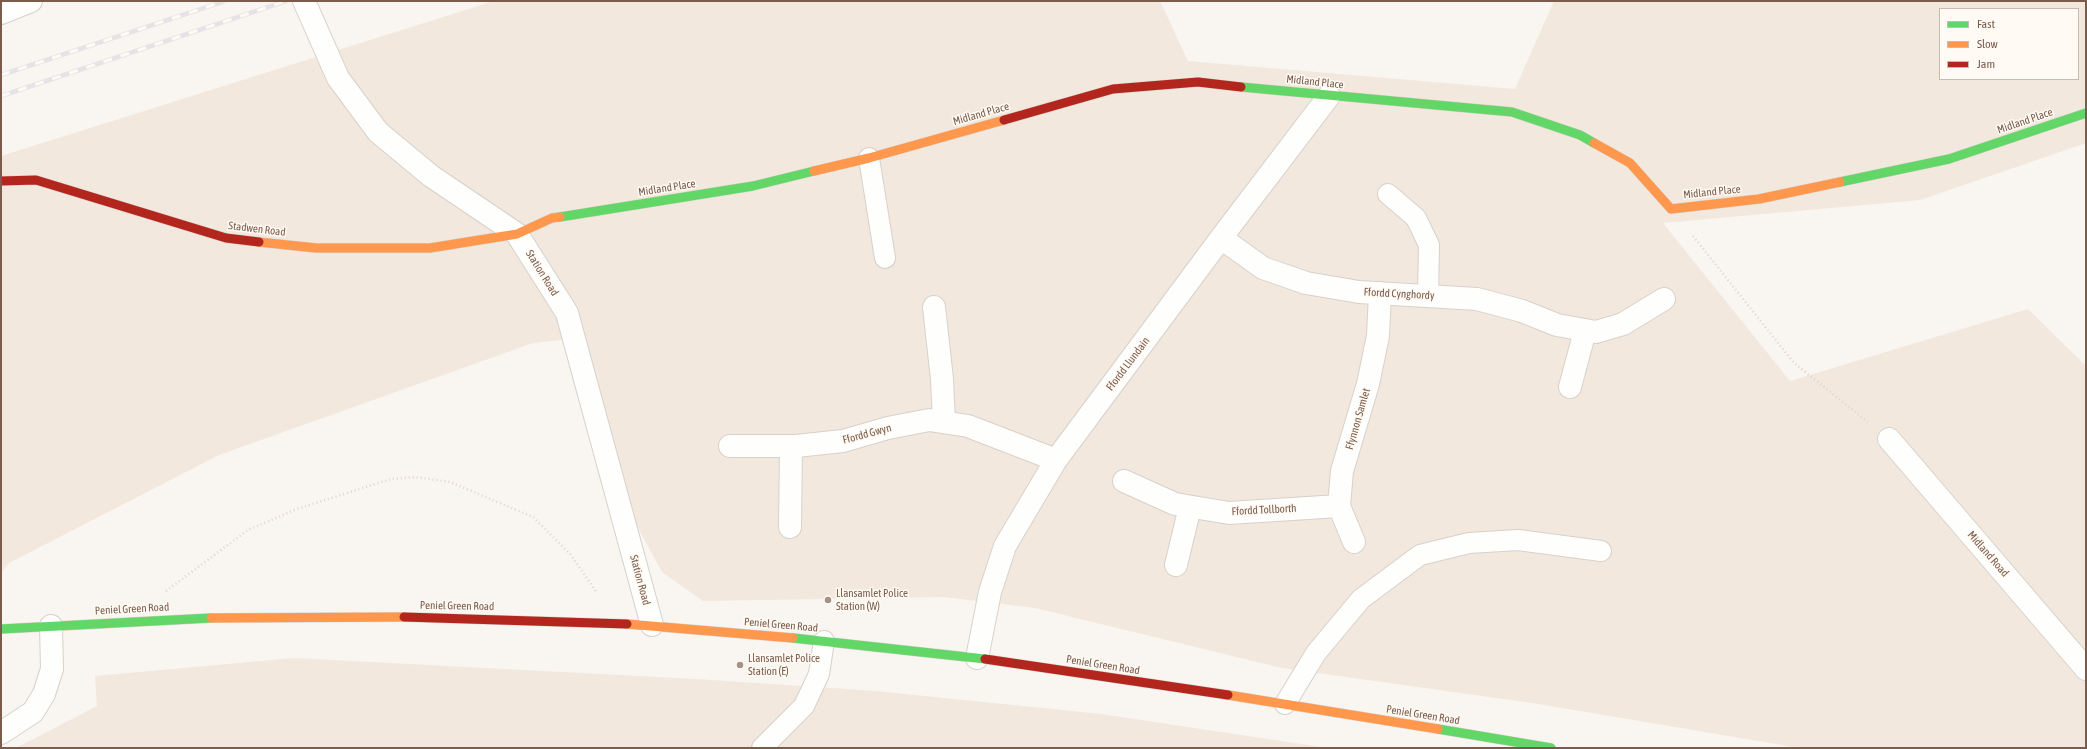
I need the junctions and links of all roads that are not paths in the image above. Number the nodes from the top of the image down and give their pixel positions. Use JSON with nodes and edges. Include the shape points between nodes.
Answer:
{"nodes":[{"id":1,"x":31,"y":1,"type":"edge"},
{"id":2,"x":304,"y":1,"type":"edge"},
{"id":3,"x":4,"y":8,"type":"edge"},
{"id":4,"x":1329,"y":96,"type":"junction"},
{"id":5,"x":2086,"y":113,"type":"edge"},
{"id":6,"x":868,"y":158,"type":"junction"},
{"id":7,"x":1,"y":181,"type":"edge"},
{"id":8,"x":1388,"y":194,"type":"dead end"},
{"id":9,"x":517,"y":234,"type":"junction"},
{"id":10,"x":1221,"y":238,"type":"junction"},
{"id":11,"x":885,"y":258,"type":"dead end"},
{"id":12,"x":1380,"y":293,"type":"junction"},
{"id":13,"x":1428,"y":296,"type":"junction"},
{"id":14,"x":1664,"y":299,"type":"dead end"},
{"id":15,"x":934,"y":307,"type":"dead end"},
{"id":16,"x":1585,"y":331,"type":"junction"},
{"id":17,"x":1570,"y":387,"type":"dead end"},
{"id":18,"x":944,"y":422,"type":"junction"},
{"id":19,"x":1889,"y":439,"type":"road end"},
{"id":20,"x":730,"y":446,"type":"dead end"},
{"id":21,"x":790,"y":446,"type":"junction"},
{"id":22,"x":1056,"y":460,"type":"junction"},
{"id":23,"x":1124,"y":481,"type":"dead end"},
{"id":24,"x":1339,"y":506,"type":"junction"},
{"id":25,"x":1190,"y":507,"type":"junction"},
{"id":26,"x":790,"y":527,"type":"dead end"},
{"id":27,"x":1354,"y":542,"type":"dead end"},
{"id":28,"x":1601,"y":551,"type":"dead end"},
{"id":29,"x":1176,"y":565,"type":"dead end"},
{"id":30,"x":652,"y":625,"type":"junction"},
{"id":31,"x":51,"y":626,"type":"junction"},
{"id":32,"x":1,"y":629,"type":"edge"},
{"id":33,"x":824,"y":641,"type":"junction"},
{"id":34,"x":977,"y":658,"type":"junction"},
{"id":35,"x":2086,"y":669,"type":"edge"},
{"id":36,"x":1285,"y":704,"type":"junction"},
{"id":37,"x":1,"y":733,"type":"edge"},
{"id":38,"x":762,"y":748,"type":"edge"},
{"id":39,"x":1551,"y":748,"type":"edge"}],
"edges":[{"from":1,"to":3,"type":"street"},
{"from":2,"to":9,"type":"street","name":"Station Road","via":[[338,78],[378,132],[431,176]]},
{"from":4,"to":5,"type":"street","name":"Midland Place","via":[[1512,112],[1580,135],[1630,163],[1671,209],[1758,199],[1949,159]]},
{"from":4,"to":6,"type":"street","name":"Midland Place","via":[[1198,82],[1113,89]]},
{"from":4,"to":10,"type":"street","name":"Ffordd Llundain"},
{"from":6,"to":9,"type":"street","name":"Midland Place","via":[[753,186],[552,218]]},
{"from":6,"to":11,"type":"lane"},
{"from":7,"to":9,"type":"street","name":"Stadwen Road","via":[[36,180],[148,212],[226,238],[316,248],[430,248]]},
{"from":8,"to":13,"type":"lane","via":[[1416,218],[1429,245]]},
{"from":9,"to":30,"type":"street","name":"Station Road","via":[[566,313]]},
{"from":10,"to":12,"type":"street","name":"Ffordd Cynghordy","via":[[1263,268],[1306,283]]},
{"from":10,"to":22,"type":"street","name":"Ffordd Llundain"},
{"from":12,"to":13,"type":"street","name":"Ffordd Cynghordy"},
{"from":12,"to":24,"type":"street","name":"Ffynnon Samlet","via":[[1378,336],[1368,384],[1342,471]]},
{"from":13,"to":16,"type":"street","name":"Ffordd Cynghordy","via":[[1477,299],[1522,311],[1557,325]]},
{"from":14,"to":16,"type":"street","name":"Ffordd Cynghordy","via":[[1624,324],[1596,332]]},
{"from":15,"to":18,"type":"street"},
{"from":16,"to":17,"type":"street"},
{"from":18,"to":21,"type":"street","name":"Ffordd Gwyn","via":[[930,420],[888,428],[843,441]]},
{"from":18,"to":22,"type":"street","name":"Ffordd Gwyn","via":[[968,426]]},
{"from":19,"to":35,"type":"street","name":"Midland Road"},
{"from":20,"to":21,"type":"street","name":"Ffordd Gwyn"},
{"from":21,"to":26,"type":"street"},
{"from":22,"to":34,"type":"street","name":"Ffordd Llundain","via":[[1005,546],[990,592]]},
{"from":23,"to":25,"type":"street","name":"Ffordd Tollborth","via":[[1175,504]]},
{"from":24,"to":25,"type":"street","name":"Ffordd Tollborth","via":[[1229,513]]},
{"from":24,"to":27,"type":"street","name":"Ffynnon Samlet"},
{"from":25,"to":29,"type":"street"},
{"from":28,"to":36,"type":"lane","via":[[1518,540],[1469,543],[1420,555],[1361,600],[1316,653]]},
{"from":30,"to":31,"type":"street","name":"Peniel Green Road","via":[[350,616],[234,617]]},
{"from":30,"to":33,"type":"street","name":"Peniel Green Road"},
{"from":31,"to":32,"type":"street","name":"Peniel Green Road"},
{"from":31,"to":37,"type":"street","via":[[52,669],[44,694],[33,712]]},
{"from":33,"to":34,"type":"street","name":"Peniel Green Road"},
{"from":33,"to":38,"type":"lane","via":[[819,674],[804,706]]},
{"from":34,"to":36,"type":"street","name":"Peniel Green Road"},
{"from":36,"to":39,"type":"street","name":"Peniel Green Road"}]}
